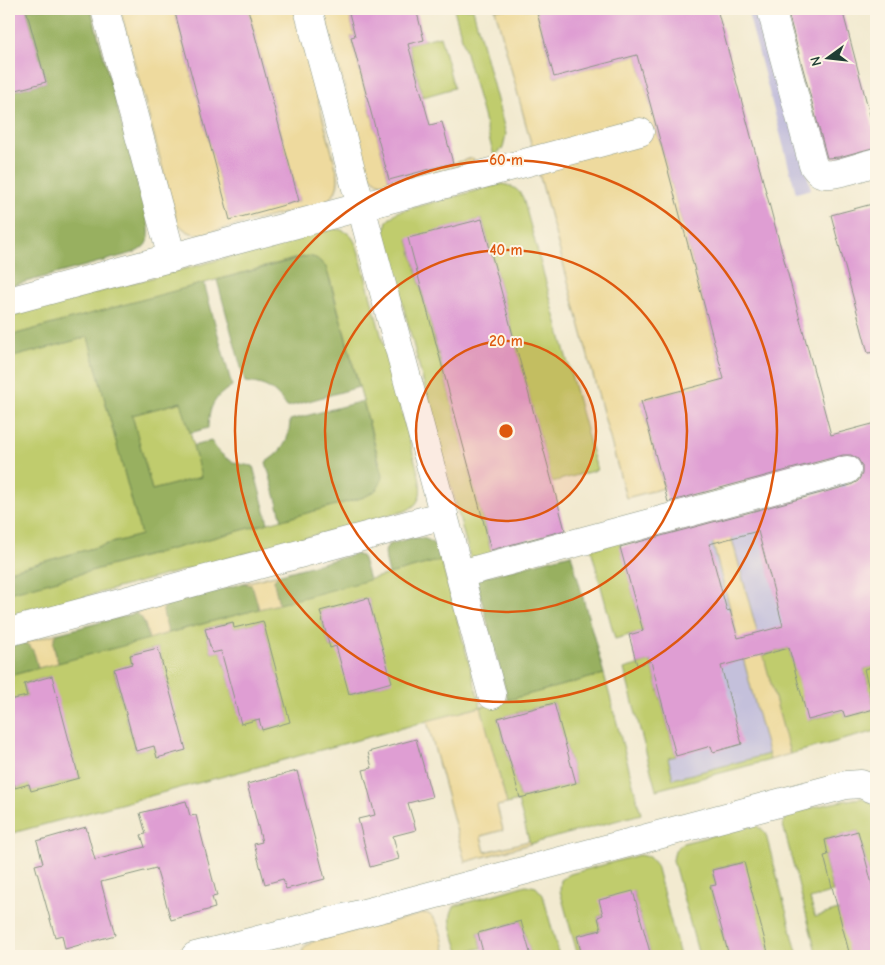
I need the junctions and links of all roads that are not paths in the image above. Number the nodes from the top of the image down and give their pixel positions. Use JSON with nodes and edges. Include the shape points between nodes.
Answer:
{"nodes":[{"id":1,"x":105,"y":9,"type":"edge"},
{"id":2,"x":308,"y":9,"type":"edge"},
{"id":3,"x":772,"y":9,"type":"edge"},
{"id":4,"x":640,"y":132,"type":"dead end"},
{"id":5,"x":876,"y":162,"type":"edge"},
{"id":6,"x":361,"y":207,"type":"junction"},
{"id":7,"x":172,"y":258,"type":"junction"},
{"id":8,"x":9,"y":301,"type":"edge"},
{"id":9,"x":847,"y":470,"type":"dead end"},
{"id":10,"x":444,"y":515,"type":"junction"},
{"id":11,"x":460,"y":574,"type":"junction"},
{"id":12,"x":9,"y":632,"type":"edge"},
{"id":13,"x":492,"y":695,"type":"dead end"},
{"id":14,"x":876,"y":790,"type":"edge"},
{"id":15,"x":284,"y":942,"type":"edge"},
{"id":16,"x":195,"y":956,"type":"edge"}],
"edges":[{"from":1,"to":7,"type":"street"},
{"from":2,"to":6,"type":"street"},
{"from":3,"to":5,"type":"street","via":[[813,165],[820,173],[830,174]]},
{"from":4,"to":6,"type":"street"},
{"from":6,"to":7,"type":"street"},
{"from":6,"to":10,"type":"street"},
{"from":7,"to":8,"type":"street"},
{"from":9,"to":11,"type":"street"},
{"from":10,"to":11,"type":"street"},
{"from":10,"to":12,"type":"street"},
{"from":11,"to":13,"type":"street"},
{"from":14,"to":15,"type":"street","via":[[861,784],[846,785]]},
{"from":15,"to":16,"type":"street"}]}
